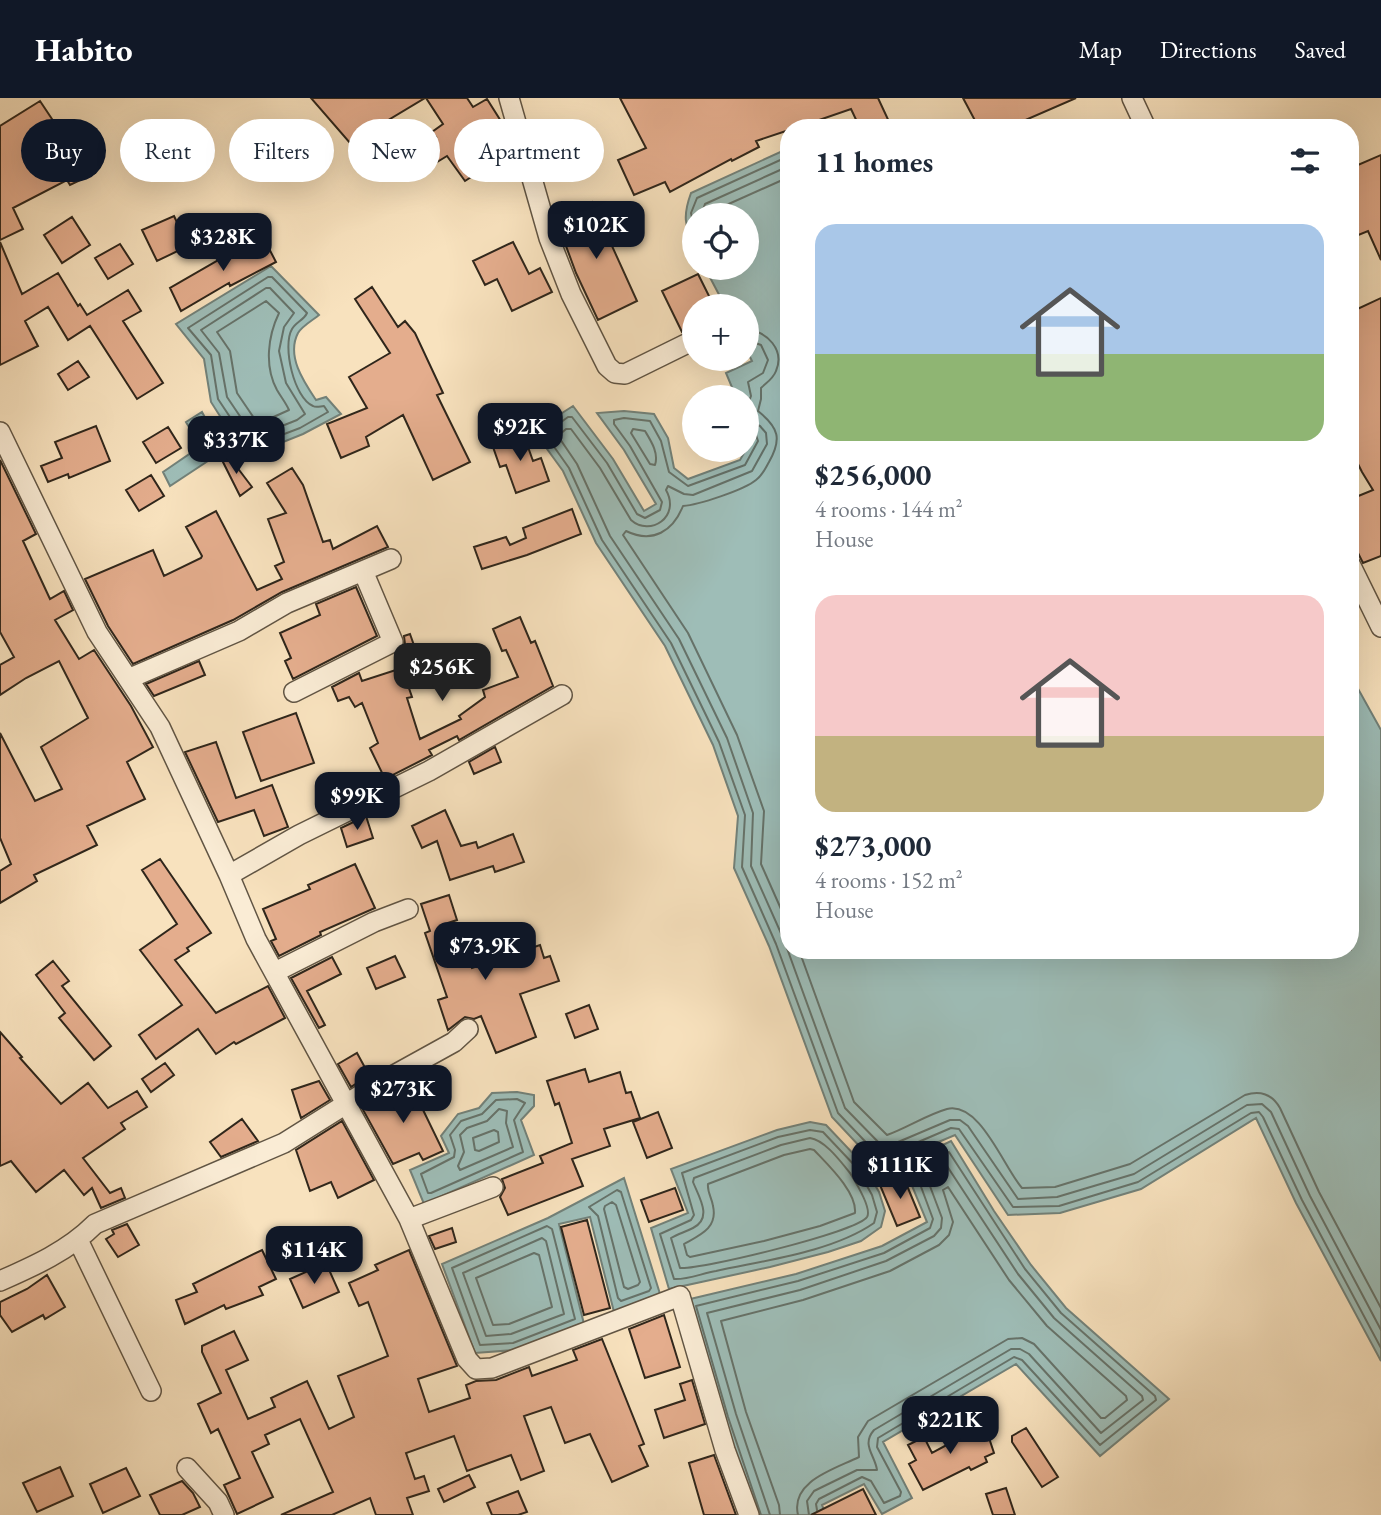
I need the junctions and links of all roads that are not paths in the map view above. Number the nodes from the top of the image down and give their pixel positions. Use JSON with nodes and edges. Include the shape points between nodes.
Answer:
{"nodes":[{"id":1,"x":509,"y":98,"type":"edge"},
{"id":2,"x":1132,"y":98,"type":"edge"},
{"id":3,"x":1142,"y":119,"type":"edge"},
{"id":4,"x":682,"y":346,"type":"edge"},
{"id":5,"x":0,"y":432,"type":"edge"},
{"id":6,"x":391,"y":559,"type":"dead end"},
{"id":7,"x":363,"y":571,"type":"junction"},
{"id":8,"x":1359,"y":582,"type":"edge"},
{"id":9,"x":1381,"y":627,"type":"edge"},
{"id":10,"x":128,"y":679,"type":"junction"},
{"id":11,"x":294,"y":692,"type":"dead end"},
{"id":12,"x":562,"y":695,"type":"dead end"},
{"id":13,"x":229,"y":875,"type":"junction"},
{"id":14,"x":408,"y":909,"type":"dead end"},
{"id":15,"x":275,"y":972,"type":"junction"},
{"id":16,"x":468,"y":1029,"type":"dead end"},
{"id":17,"x":347,"y":1104,"type":"junction"},
{"id":18,"x":494,"y":1187,"type":"dead end"},
{"id":19,"x":408,"y":1219,"type":"junction"},
{"id":20,"x":78,"y":1240,"type":"junction"},
{"id":21,"x":0,"y":1281,"type":"edge"},
{"id":22,"x":152,"y":1391,"type":"dead end"},
{"id":23,"x":187,"y":1468,"type":"dead end"},
{"id":24,"x":223,"y":1515,"type":"edge"},
{"id":25,"x":749,"y":1515,"type":"edge"}],
"edges":[{"from":1,"to":4,"type":"street","via":[[549,238],[607,366],[625,374]]},
{"from":2,"to":3,"type":"street"},
{"from":5,"to":10,"type":"street","via":[[97,632]]},
{"from":6,"to":7,"type":"street"},
{"from":7,"to":10,"type":"street"},
{"from":7,"to":11,"type":"street","via":[[393,642]]},
{"from":8,"to":9,"type":"street"},
{"from":10,"to":13,"type":"street","via":[[160,727]]},
{"from":12,"to":13,"type":"street","via":[[429,771]]},
{"from":13,"to":15,"type":"street"},
{"from":14,"to":15,"type":"street"},
{"from":15,"to":17,"type":"street"},
{"from":16,"to":17,"type":"street","via":[[454,1042]]},
{"from":17,"to":19,"type":"street"},
{"from":17,"to":20,"type":"street","via":[[284,1143],[95,1224]]},
{"from":18,"to":19,"type":"street"},
{"from":19,"to":25,"type":"street","via":[[467,1359],[476,1369],[492,1368],[680,1296]]},
{"from":20,"to":21,"type":"street"},
{"from":20,"to":22,"type":"street"},
{"from":23,"to":24,"type":"street","via":[[218,1502]]}]}
